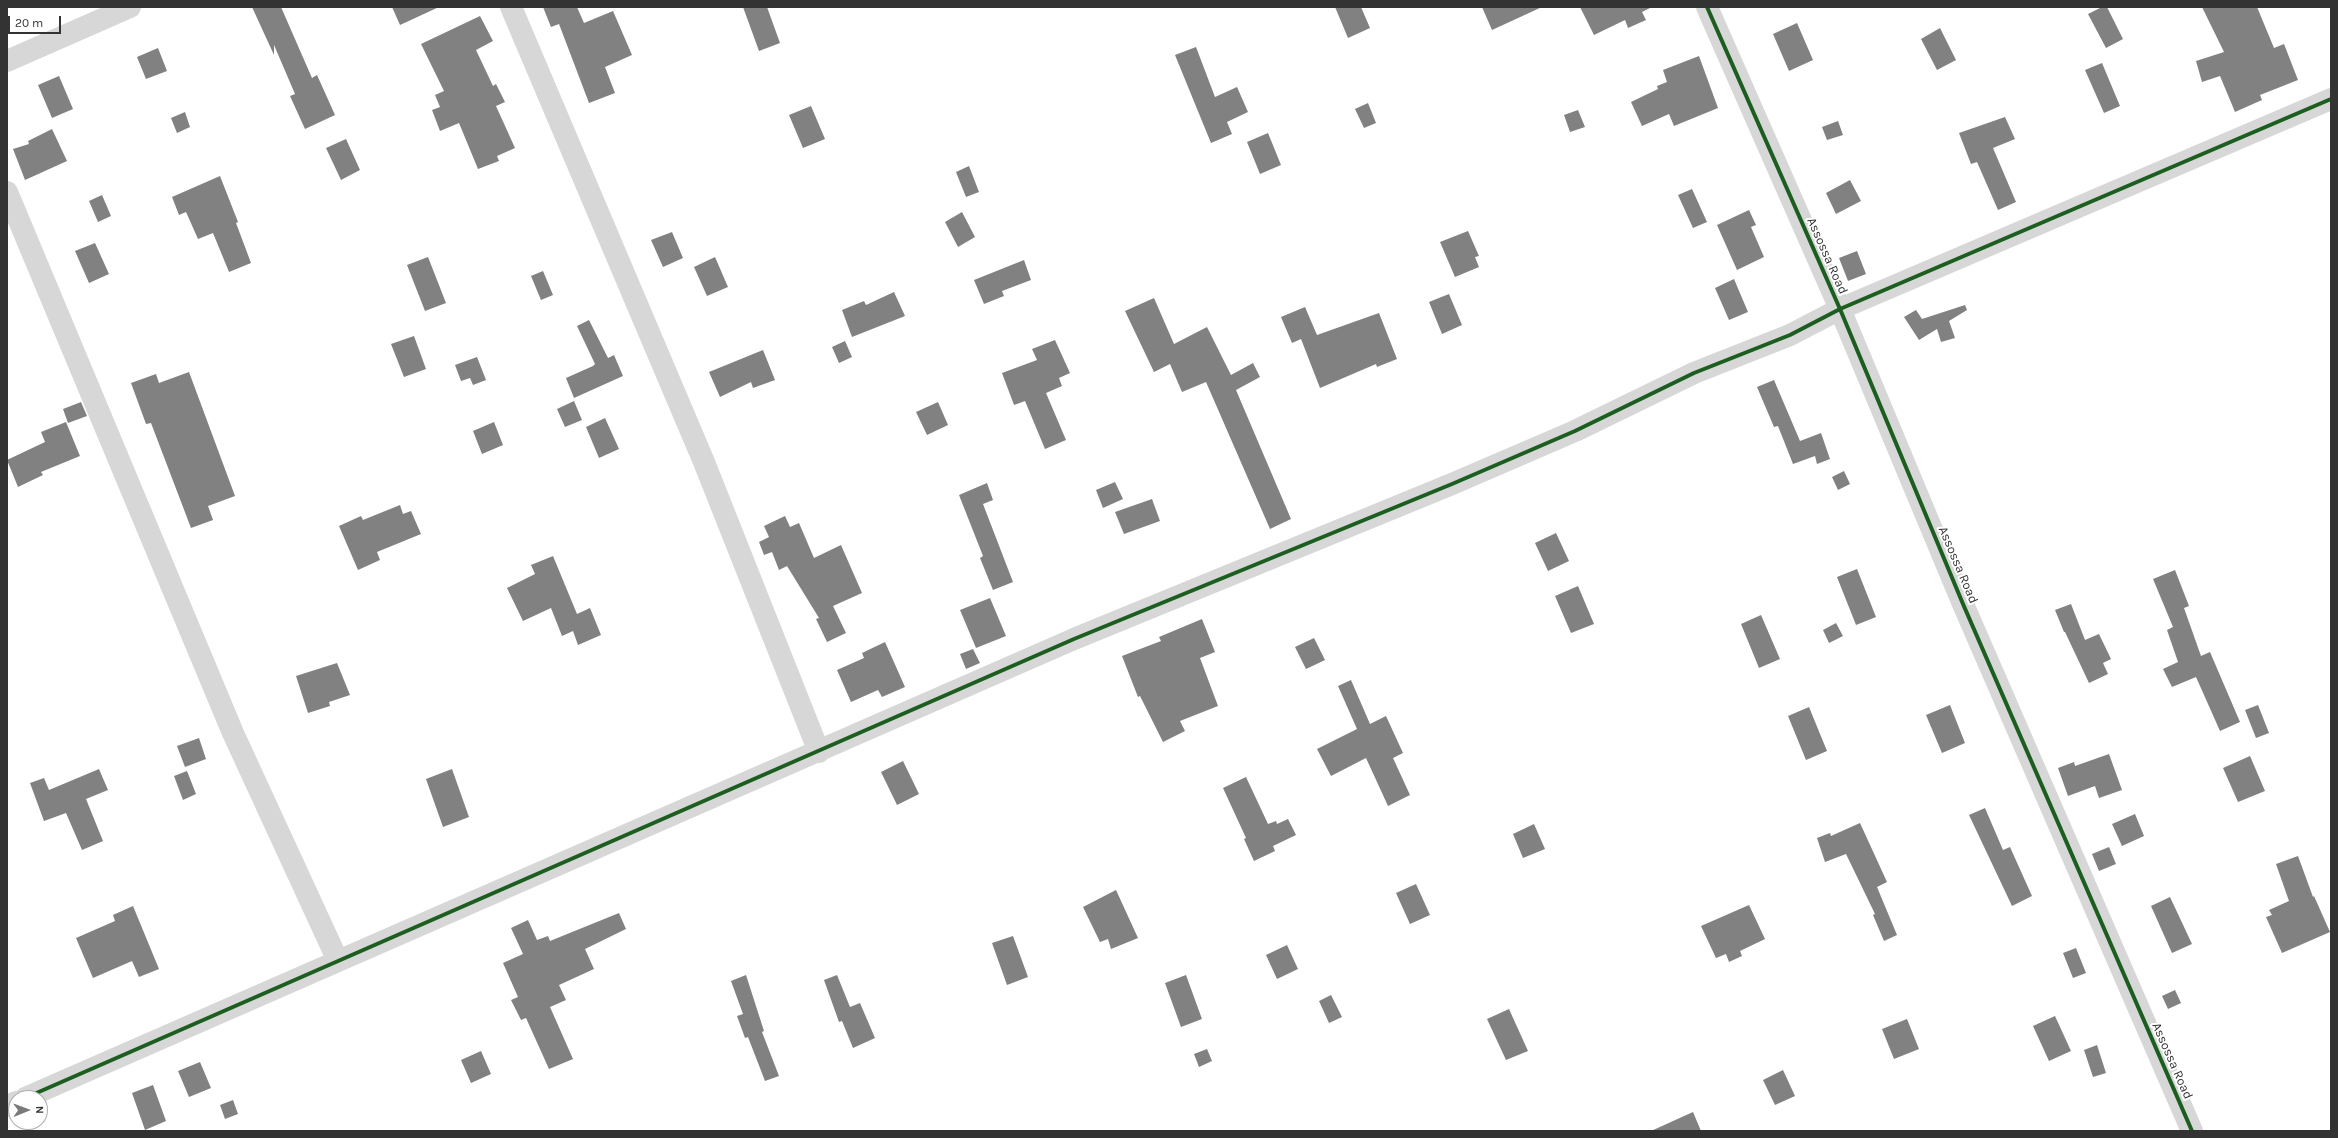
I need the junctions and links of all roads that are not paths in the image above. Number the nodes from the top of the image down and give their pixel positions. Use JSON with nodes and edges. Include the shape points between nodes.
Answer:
{"nodes":[{"id":1,"x":130,"y":7,"type":"edge"},
{"id":2,"x":511,"y":7,"type":"edge"},
{"id":3,"x":1706,"y":7,"type":"edge"},
{"id":4,"x":7,"y":61,"type":"edge"},
{"id":5,"x":2331,"y":99,"type":"edge"},
{"id":6,"x":7,"y":192,"type":"edge"},
{"id":7,"x":1840,"y":309,"type":"junction"},
{"id":8,"x":819,"y":752,"type":"junction"},
{"id":9,"x":338,"y":961,"type":"junction"},
{"id":10,"x":43,"y":1090,"type":"edge"},
{"id":11,"x":2192,"y":1131,"type":"edge"}],
"edges":[{"from":1,"to":4,"type":"street"},
{"from":2,"to":8,"type":"street","via":[[704,462]]},
{"from":3,"to":7,"type":"street","name":"Assossa Road"},
{"from":5,"to":7,"type":"street"},
{"from":6,"to":9,"type":"street","via":[[233,733]]},
{"from":7,"to":8,"type":"street","via":[[1790,335],[1694,373],[1575,431],[1074,639]]},
{"from":7,"to":11,"type":"street","name":"Assossa Road","via":[[1966,611]]},
{"from":8,"to":9,"type":"street"},
{"from":9,"to":10,"type":"street"}]}
